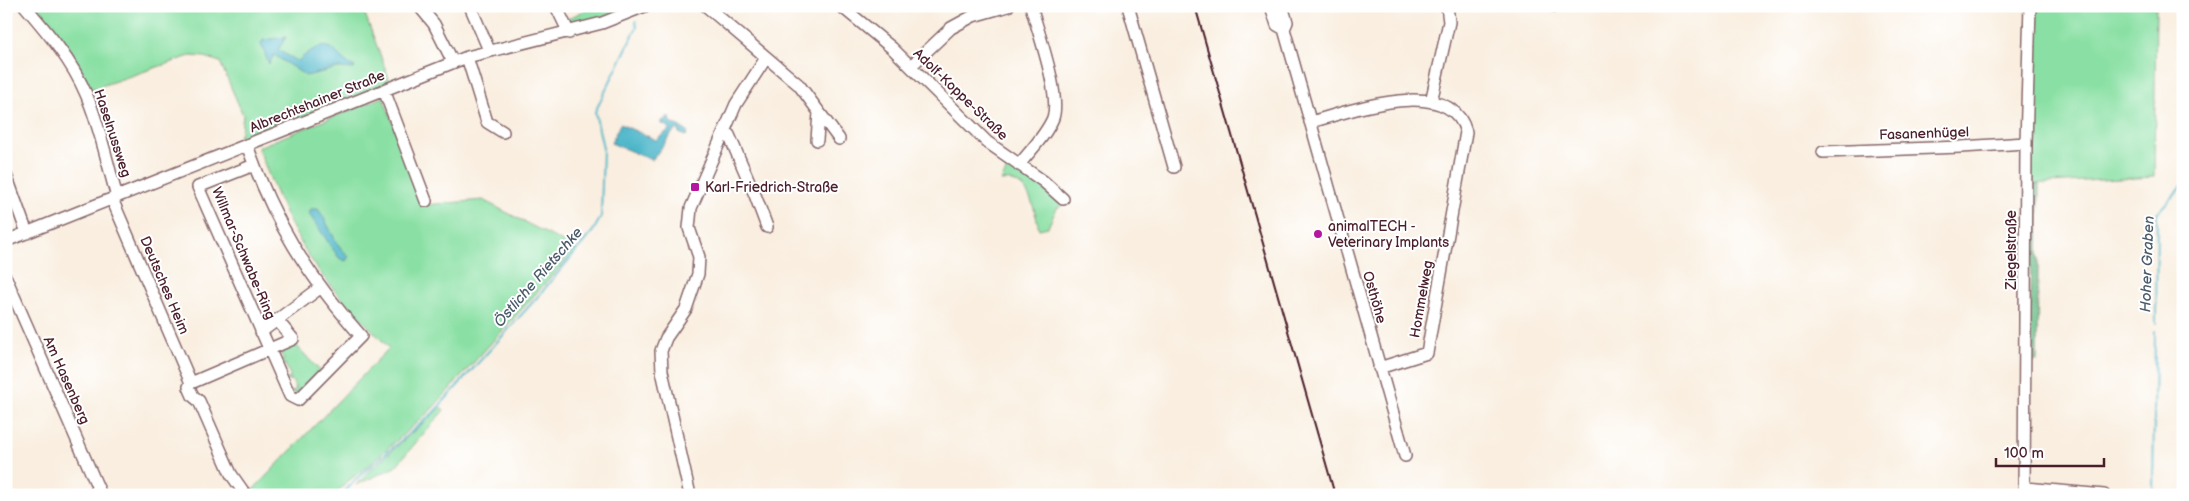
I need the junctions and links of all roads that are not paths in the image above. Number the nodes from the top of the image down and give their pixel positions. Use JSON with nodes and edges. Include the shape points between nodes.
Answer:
{"nodes":[{"id":1,"x":25,"y":6,"type":"edge"},
{"id":2,"x":419,"y":6,"type":"edge"},
{"id":3,"x":470,"y":6,"type":"edge"},
{"id":4,"x":556,"y":6,"type":"edge"},
{"id":5,"x":645,"y":6,"type":"edge"},
{"id":6,"x":706,"y":6,"type":"edge"},
{"id":7,"x":842,"y":6,"type":"edge"},
{"id":8,"x":1008,"y":6,"type":"edge"},
{"id":9,"x":1031,"y":6,"type":"edge"},
{"id":10,"x":1128,"y":6,"type":"edge"},
{"id":11,"x":1271,"y":6,"type":"edge"},
{"id":12,"x":1282,"y":6,"type":"edge"},
{"id":13,"x":1447,"y":6,"type":"edge"},
{"id":14,"x":2030,"y":6,"type":"edge"},
{"id":15,"x":1284,"y":29,"type":"junction"},
{"id":16,"x":569,"y":33,"type":"junction"},
{"id":17,"x":489,"y":50,"type":"junction"},
{"id":18,"x":467,"y":57,"type":"junction"},
{"id":19,"x":766,"y":58,"type":"junction"},
{"id":20,"x":453,"y":62,"type":"junction"},
{"id":21,"x":911,"y":66,"type":"junction"},
{"id":22,"x":384,"y":90,"type":"junction"},
{"id":23,"x":1431,"y":102,"type":"junction"},
{"id":24,"x":819,"y":113,"type":"junction"},
{"id":25,"x":1310,"y":122,"type":"junction"},
{"id":26,"x":724,"y":131,"type":"junction"},
{"id":27,"x":503,"y":132,"type":"dead end"},
{"id":28,"x":839,"y":139,"type":"dead end"},
{"id":29,"x":817,"y":140,"type":"dead end"},
{"id":30,"x":2026,"y":143,"type":"junction"},
{"id":31,"x":247,"y":145,"type":"junction"},
{"id":32,"x":1822,"y":152,"type":"dead end"},
{"id":33,"x":254,"y":165,"type":"junction"},
{"id":34,"x":1019,"y":165,"type":"junction"},
{"id":35,"x":1174,"y":167,"type":"dead end"},
{"id":36,"x":6,"y":175,"type":"edge"},
{"id":37,"x":115,"y":198,"type":"junction"},
{"id":38,"x":1062,"y":199,"type":"dead end"},
{"id":39,"x":426,"y":201,"type":"dead end"},
{"id":40,"x":767,"y":227,"type":"dead end"},
{"id":41,"x":27,"y":233,"type":"junction"},
{"id":42,"x":6,"y":241,"type":"edge"},
{"id":43,"x":6,"y":278,"type":"edge"},
{"id":44,"x":320,"y":288,"type":"junction"},
{"id":45,"x":277,"y":320,"type":"junction"},
{"id":46,"x":261,"y":332,"type":"junction"},
{"id":47,"x":269,"y":350,"type":"junction"},
{"id":48,"x":1380,"y":368,"type":"junction"},
{"id":49,"x":193,"y":382,"type":"junction"},
{"id":50,"x":1405,"y":456,"type":"dead end"},
{"id":51,"x":2025,"y":491,"type":"edge"},
{"id":52,"x":245,"y":494,"type":"edge"},
{"id":53,"x":101,"y":495,"type":"edge"},
{"id":54,"x":690,"y":495,"type":"edge"},
{"id":55,"x":2104,"y":495,"type":"edge"}],
"edges":[{"from":1,"to":37,"type":"street","name":"Haselnussweg","via":[[77,76],[88,100]]},
{"from":2,"to":20,"type":"street","via":[[434,24]]},
{"from":3,"to":17,"type":"street"},
{"from":4,"to":16,"type":"street"},
{"from":5,"to":16,"type":"street","name":"Albrechtshainer Straße","via":[[616,19]]},
{"from":6,"to":19,"type":"street"},
{"from":7,"to":21,"type":"street","name":"Adolf-Koppe-Straße"},
{"from":8,"to":21,"type":"street","via":[[980,14],[951,28]]},
{"from":9,"to":34,"type":"street","via":[[1054,93],[1055,109],[1049,126]]},
{"from":10,"to":35,"type":"street"},
{"from":11,"to":15,"type":"street","name":"Osthöhe","via":[[1277,25]]},
{"from":12,"to":15,"type":"street","name":"Osthöhe","via":[[1287,22]]},
{"from":13,"to":23,"type":"street","via":[[1449,22]]},
{"from":14,"to":30,"type":"street","name":"Ziegelstraße"},
{"from":15,"to":25,"type":"street","name":"Osthöhe"},
{"from":16,"to":17,"type":"street","name":"Albrechtshainer Straße"},
{"from":17,"to":18,"type":"street","name":"Albrechtshainer Straße"},
{"from":18,"to":20,"type":"street","name":"Albrechtshainer Straße"},
{"from":18,"to":27,"type":"street","via":[[487,122]]},
{"from":19,"to":24,"type":"street","via":[[799,85]]},
{"from":19,"to":26,"type":"street","via":[[736,104]]},
{"from":20,"to":22,"type":"street","name":"Albrechtshainer Straße"},
{"from":21,"to":34,"type":"street","name":"Adolf-Koppe-Straße","via":[[987,142]]},
{"from":22,"to":31,"type":"street","name":"Albrechtshainer Straße"},
{"from":22,"to":39,"type":"street"},
{"from":23,"to":25,"type":"street","via":[[1394,101]]},
{"from":23,"to":48,"type":"street","name":"Hommelweg","via":[[1455,112],[1466,132],[1427,353]]},
{"from":24,"to":28,"type":"street"},
{"from":24,"to":29,"type":"street"},
{"from":25,"to":48,"type":"street","name":"Osthöhe"},
{"from":26,"to":40,"type":"street","via":[[729,135],[756,195]]},
{"from":26,"to":54,"type":"street","via":[[689,216],[690,234],[699,257],[696,282],[686,309],[663,345],[660,360]]},
{"from":30,"to":32,"type":"street","name":"Fasanenhügel"},
{"from":30,"to":51,"type":"street","name":"Ziegelstraße"},
{"from":31,"to":33,"type":"street","name":"Willmar-Schwabe-Ring"},
{"from":31,"to":37,"type":"street","name":"Albrechtshainer Straße"},
{"from":33,"to":44,"type":"street","name":"Willmar-Schwabe-Ring","via":[[285,234]]},
{"from":33,"to":46,"type":"street","name":"Willmar-Schwabe-Ring","via":[[198,187]]},
{"from":34,"to":38,"type":"street","name":"Adolf-Koppe-Straße"},
{"from":36,"to":41,"type":"street"},
{"from":37,"to":41,"type":"street","name":"Albrechtshainer Straße"},
{"from":37,"to":49,"type":"street","name":"Deutsches Heim"},
{"from":41,"to":42,"type":"street","name":"Albrechtshainer Straße"},
{"from":43,"to":53,"type":"street","name":"Am Hasenberg"},
{"from":44,"to":45,"type":"street","name":"Willmar-Schwabe-Ring"},
{"from":44,"to":47,"type":"street","name":"Willmar-Schwabe-Ring","via":[[361,336],[298,400],[290,396]]},
{"from":45,"to":46,"type":"street","name":"Willmar-Schwabe-Ring"},
{"from":45,"to":47,"type":"street","name":"Willmar-Schwabe-Ring","via":[[293,339]]},
{"from":46,"to":47,"type":"street","name":"Willmar-Schwabe-Ring"},
{"from":47,"to":49,"type":"street"},
{"from":48,"to":50,"type":"street","name":"Osthöhe"},
{"from":49,"to":52,"type":"street","name":"Deutsches Heim","via":[[189,387],[193,396],[231,474]]},
{"from":51,"to":55,"type":"street"}]}
